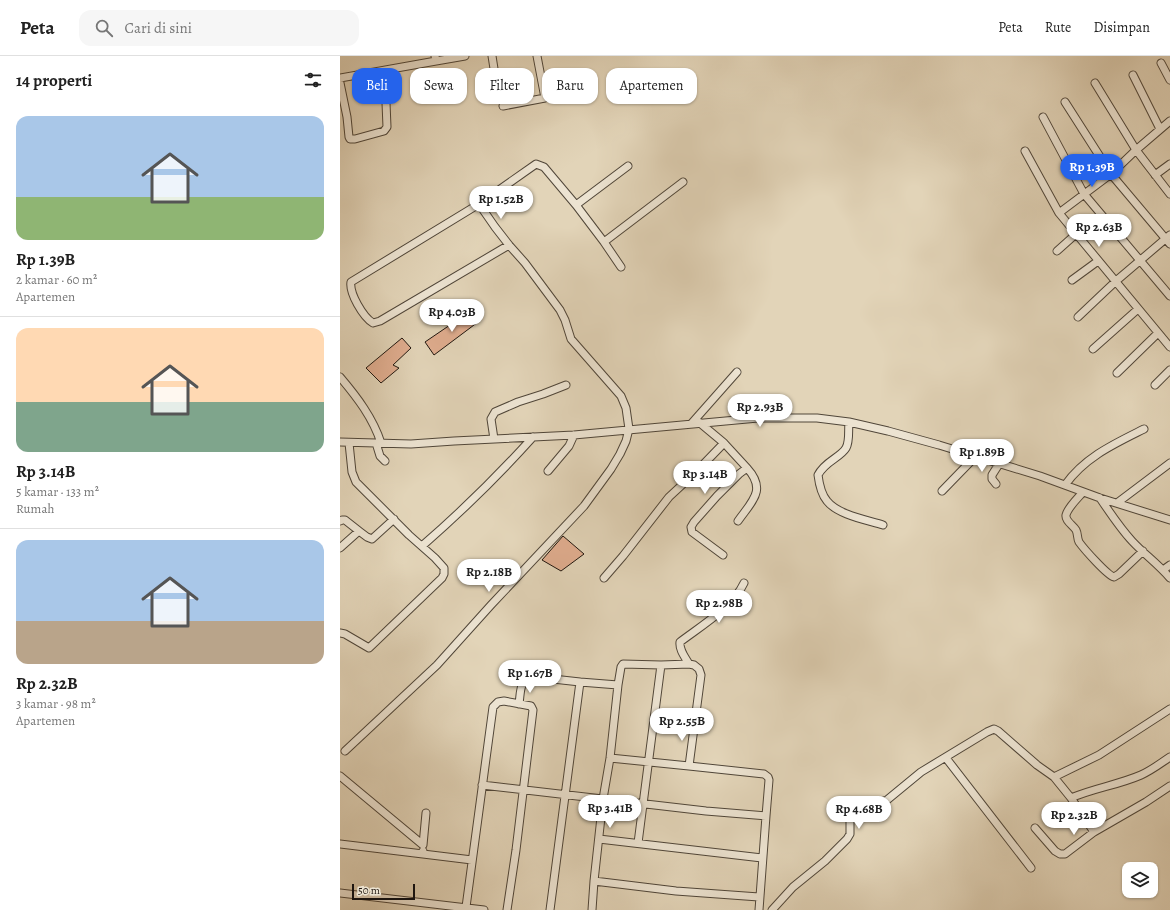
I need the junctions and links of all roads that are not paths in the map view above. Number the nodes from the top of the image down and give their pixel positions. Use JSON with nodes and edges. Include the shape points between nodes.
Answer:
{"nodes":[{"id":1,"x":465,"y":56,"type":"edge"},
{"id":2,"x":492,"y":56,"type":"edge"},
{"id":3,"x":537,"y":56,"type":"edge"},
{"id":4,"x":436,"y":58,"type":"edge"},
{"id":5,"x":1161,"y":64,"type":"dead end"},
{"id":6,"x":395,"y":68,"type":"edge"},
{"id":7,"x":494,"y":68,"type":"edge"},
{"id":8,"x":1133,"y":75,"type":"dead end"},
{"id":9,"x":352,"y":76,"type":"edge"},
{"id":10,"x":340,"y":78,"type":"edge"},
{"id":11,"x":1170,"y":80,"type":"edge"},
{"id":12,"x":542,"y":82,"type":"edge"},
{"id":13,"x":340,"y":83,"type":"edge"},
{"id":14,"x":1095,"y":83,"type":"dead end"},
{"id":15,"x":542,"y":99,"type":"edge"},
{"id":16,"x":1065,"y":102,"type":"dead end"},
{"id":17,"x":386,"y":104,"type":"edge"},
{"id":18,"x":502,"y":106,"type":"dead end"},
{"id":19,"x":1043,"y":116,"type":"dead end"},
{"id":20,"x":1170,"y":121,"type":"edge"},
{"id":21,"x":1160,"y":129,"type":"junction"},
{"id":22,"x":1136,"y":150,"type":"junction"},
{"id":23,"x":1025,"y":151,"type":"dead end"},
{"id":24,"x":1170,"y":164,"type":"edge"},
{"id":25,"x":628,"y":166,"type":"dead end"},
{"id":26,"x":1111,"y":174,"type":"junction"},
{"id":27,"x":1155,"y":175,"type":"junction"},
{"id":28,"x":683,"y":182,"type":"dead end"},
{"id":29,"x":1084,"y":194,"type":"junction"},
{"id":30,"x":1170,"y":194,"type":"edge"},
{"id":31,"x":479,"y":204,"type":"junction"},
{"id":32,"x":576,"y":205,"type":"junction"},
{"id":33,"x":1058,"y":213,"type":"junction"},
{"id":34,"x":1076,"y":234,"type":"junction"},
{"id":35,"x":1168,"y":239,"type":"edge"},
{"id":36,"x":604,"y":242,"type":"junction"},
{"id":37,"x":509,"y":245,"type":"junction"},
{"id":38,"x":1057,"y":251,"type":"dead end"},
{"id":39,"x":1140,"y":260,"type":"junction"},
{"id":40,"x":1098,"y":261,"type":"junction"},
{"id":41,"x":621,"y":267,"type":"dead end"},
{"id":42,"x":1072,"y":280,"type":"dead end"},
{"id":43,"x":1116,"y":282,"type":"junction"},
{"id":44,"x":1170,"y":296,"type":"edge"},
{"id":45,"x":1138,"y":309,"type":"junction"},
{"id":46,"x":1078,"y":317,"type":"dead end"},
{"id":47,"x":1158,"y":333,"type":"junction"},
{"id":48,"x":1170,"y":347,"type":"edge"},
{"id":49,"x":1093,"y":349,"type":"dead end"},
{"id":50,"x":1170,"y":370,"type":"edge"},
{"id":51,"x":737,"y":372,"type":"dead end"},
{"id":52,"x":1117,"y":373,"type":"dead end"},
{"id":53,"x":340,"y":377,"type":"edge"},
{"id":54,"x":566,"y":385,"type":"dead end"},
{"id":55,"x":1155,"y":385,"type":"dead end"},
{"id":56,"x":848,"y":422,"type":"junction"},
{"id":57,"x":700,"y":423,"type":"junction"},
{"id":58,"x":691,"y":424,"type":"junction"},
{"id":59,"x":629,"y":429,"type":"junction"},
{"id":60,"x":1144,"y":429,"type":"dead end"},
{"id":61,"x":574,"y":435,"type":"junction"},
{"id":62,"x":533,"y":437,"type":"junction"},
{"id":63,"x":494,"y":439,"type":"junction"},
{"id":64,"x":340,"y":442,"type":"edge"},
{"id":65,"x":349,"y":443,"type":"junction"},
{"id":66,"x":378,"y":443,"type":"junction"},
{"id":67,"x":724,"y":443,"type":"junction"},
{"id":68,"x":975,"y":457,"type":"junction"},
{"id":69,"x":385,"y":461,"type":"dead end"},
{"id":70,"x":1170,"y":463,"type":"edge"},
{"id":71,"x":999,"y":464,"type":"junction"},
{"id":72,"x":747,"y":468,"type":"junction"},
{"id":73,"x":548,"y":471,"type":"dead end"},
{"id":74,"x":996,"y":484,"type":"dead end"},
{"id":75,"x":1065,"y":485,"type":"junction"},
{"id":76,"x":942,"y":491,"type":"dead end"},
{"id":77,"x":1083,"y":492,"type":"junction"},
{"id":78,"x":1100,"y":498,"type":"junction"},
{"id":79,"x":1117,"y":503,"type":"junction"},
{"id":80,"x":394,"y":519,"type":"junction"},
{"id":81,"x":1170,"y":520,"type":"edge"},
{"id":82,"x":340,"y":521,"type":"edge"},
{"id":83,"x":738,"y":521,"type":"dead end"},
{"id":84,"x":883,"y":525,"type":"dead end"},
{"id":85,"x":358,"y":531,"type":"junction"},
{"id":86,"x":422,"y":546,"type":"junction"},
{"id":87,"x":340,"y":548,"type":"edge"},
{"id":88,"x":1143,"y":550,"type":"junction"},
{"id":89,"x":723,"y":555,"type":"dead end"},
{"id":90,"x":1170,"y":565,"type":"edge"},
{"id":91,"x":1163,"y":570,"type":"junction"},
{"id":92,"x":604,"y":578,"type":"dead end"},
{"id":93,"x":1170,"y":578,"type":"edge"},
{"id":94,"x":744,"y":583,"type":"dead end"},
{"id":95,"x":340,"y":633,"type":"edge"},
{"id":96,"x":689,"y":664,"type":"junction"},
{"id":97,"x":661,"y":666,"type":"junction"},
{"id":98,"x":580,"y":682,"type":"junction"},
{"id":99,"x":618,"y":684,"type":"junction"},
{"id":100,"x":519,"y":704,"type":"junction"},
{"id":101,"x":1170,"y":709,"type":"edge"},
{"id":102,"x":345,"y":751,"type":"dead end"},
{"id":103,"x":1170,"y":757,"type":"edge"},
{"id":104,"x":610,"y":758,"type":"junction"},
{"id":105,"x":946,"y":758,"type":"junction"},
{"id":106,"x":649,"y":762,"type":"junction"},
{"id":107,"x":689,"y":766,"type":"junction"},
{"id":108,"x":340,"y":776,"type":"edge"},
{"id":109,"x":1054,"y":777,"type":"junction"},
{"id":110,"x":482,"y":785,"type":"junction"},
{"id":111,"x":1170,"y":786,"type":"edge"},
{"id":112,"x":522,"y":790,"type":"junction"},
{"id":113,"x":565,"y":794,"type":"junction"},
{"id":114,"x":1071,"y":798,"type":"junction"},
{"id":115,"x":603,"y":799,"type":"junction"},
{"id":116,"x":644,"y":804,"type":"junction"},
{"id":117,"x":426,"y":813,"type":"dead end"},
{"id":118,"x":766,"y":816,"type":"junction"},
{"id":119,"x":1035,"y":828,"type":"dead end"},
{"id":120,"x":1094,"y":832,"type":"junction"},
{"id":121,"x":340,"y":837,"type":"edge"},
{"id":122,"x":599,"y":839,"type":"junction"},
{"id":123,"x":638,"y":843,"type":"junction"},
{"id":124,"x":344,"y":844,"type":"edge"},
{"id":125,"x":423,"y":845,"type":"junction"},
{"id":126,"x":423,"y":854,"type":"junction"},
{"id":127,"x":762,"y":858,"type":"junction"},
{"id":128,"x":472,"y":860,"type":"junction"},
{"id":129,"x":1031,"y":868,"type":"dead end"},
{"id":130,"x":594,"y":881,"type":"junction"},
{"id":131,"x":340,"y":893,"type":"edge"},
{"id":132,"x":759,"y":897,"type":"junction"},
{"id":133,"x":466,"y":907,"type":"junction"},
{"id":134,"x":484,"y":910,"type":"edge"},
{"id":135,"x":508,"y":910,"type":"edge"},
{"id":136,"x":550,"y":910,"type":"edge"},
{"id":137,"x":592,"y":910,"type":"edge"},
{"id":138,"x":759,"y":910,"type":"edge"},
{"id":139,"x":772,"y":910,"type":"edge"}],
"edges":[{"from":1,"to":4,"type":"street"},
{"from":2,"to":7,"type":"street"},
{"from":3,"to":12,"type":"street"},
{"from":4,"to":6,"type":"street"},
{"from":5,"to":11,"type":"street"},
{"from":8,"to":21,"type":"street"},
{"from":9,"to":10,"type":"street"},
{"from":13,"to":17,"type":"street","via":[[350,139],[384,131],[387,127]]},
{"from":14,"to":22,"type":"street"},
{"from":15,"to":18,"type":"street"},
{"from":16,"to":26,"type":"street"},
{"from":19,"to":29,"type":"street"},
{"from":20,"to":21,"type":"street"},
{"from":21,"to":22,"type":"street"},
{"from":22,"to":26,"type":"street"},
{"from":22,"to":27,"type":"street"},
{"from":23,"to":33,"type":"street"},
{"from":24,"to":27,"type":"street"},
{"from":25,"to":32,"type":"street"},
{"from":26,"to":29,"type":"street"},
{"from":26,"to":35,"type":"street"},
{"from":27,"to":30,"type":"street"},
{"from":28,"to":36,"type":"street"},
{"from":29,"to":33,"type":"street"},
{"from":29,"to":39,"type":"street"},
{"from":31,"to":32,"type":"street","via":[[536,164],[544,167]]},
{"from":31,"to":37,"type":"street"},
{"from":31,"to":37,"type":"street","via":[[351,282],[351,291],[367,320],[373,323],[380,321]]},
{"from":32,"to":36,"type":"street"},
{"from":33,"to":34,"type":"street"},
{"from":34,"to":38,"type":"street"},
{"from":34,"to":40,"type":"street"},
{"from":35,"to":39,"type":"street"},
{"from":36,"to":41,"type":"street"},
{"from":37,"to":59,"type":"street","via":[[560,310],[570,339],[620,396],[626,408]]},
{"from":39,"to":43,"type":"street"},
{"from":39,"to":44,"type":"street"},
{"from":40,"to":42,"type":"street"},
{"from":40,"to":43,"type":"street"},
{"from":43,"to":45,"type":"street"},
{"from":43,"to":46,"type":"street"},
{"from":45,"to":47,"type":"street"},
{"from":45,"to":49,"type":"street"},
{"from":47,"to":48,"type":"street"},
{"from":47,"to":52,"type":"street"},
{"from":50,"to":55,"type":"street"},
{"from":51,"to":58,"type":"street"},
{"from":53,"to":66,"type":"street","via":[[363,406],[378,436]]},
{"from":54,"to":63,"type":"street","via":[[494,412],[491,419]]},
{"from":56,"to":57,"type":"street","via":[[783,417]]},
{"from":56,"to":68,"type":"street"},
{"from":56,"to":84,"type":"street","via":[[848,442],[844,451],[826,464],[818,475],[822,492],[826,501],[844,513]]},
{"from":57,"to":58,"type":"street"},
{"from":57,"to":67,"type":"street"},
{"from":58,"to":59,"type":"street"},
{"from":59,"to":61,"type":"street"},
{"from":59,"to":102,"type":"street","via":[[620,454],[584,506],[437,665]]},
{"from":60,"to":75,"type":"street","via":[[1082,465]]},
{"from":61,"to":62,"type":"street"},
{"from":61,"to":73,"type":"street"},
{"from":62,"to":63,"type":"street"},
{"from":62,"to":86,"type":"street","via":[[487,486]]},
{"from":63,"to":66,"type":"street","via":[[411,444]]},
{"from":64,"to":65,"type":"street"},
{"from":65,"to":66,"type":"street"},
{"from":65,"to":80,"type":"street","via":[[353,477]]},
{"from":66,"to":69,"type":"street","via":[[380,456]]},
{"from":67,"to":72,"type":"street"},
{"from":67,"to":92,"type":"street","via":[[669,497]]},
{"from":68,"to":71,"type":"street"},
{"from":68,"to":76,"type":"street"},
{"from":70,"to":79,"type":"street"},
{"from":71,"to":74,"type":"street","via":[[992,475]]},
{"from":71,"to":75,"type":"street"},
{"from":72,"to":83,"type":"street","via":[[758,487]]},
{"from":72,"to":89,"type":"street","via":[[717,496],[691,527],[692,532]]},
{"from":75,"to":77,"type":"street"},
{"from":77,"to":78,"type":"street"},
{"from":77,"to":88,"type":"street","via":[[1069,509],[1067,520],[1076,530],[1079,542],[1104,571],[1114,577]]},
{"from":78,"to":79,"type":"street"},
{"from":78,"to":88,"type":"street","via":[[1121,528]]},
{"from":79,"to":81,"type":"street"},
{"from":80,"to":85,"type":"street","via":[[372,538]]},
{"from":80,"to":86,"type":"street"},
{"from":82,"to":85,"type":"street","via":[[345,520]]},
{"from":85,"to":87,"type":"street"},
{"from":86,"to":95,"type":"street","via":[[444,568],[442,578],[369,648]]},
{"from":88,"to":91,"type":"street"},
{"from":90,"to":91,"type":"street"},
{"from":91,"to":93,"type":"street"},
{"from":94,"to":96,"type":"street","via":[[738,594],[726,606],[680,642]]},
{"from":96,"to":97,"type":"street"},
{"from":96,"to":107,"type":"street","via":[[699,669],[701,675]]},
{"from":97,"to":99,"type":"street","via":[[623,664]]},
{"from":97,"to":106,"type":"street"},
{"from":98,"to":99,"type":"street"},
{"from":98,"to":100,"type":"street","via":[[528,677],[522,684]]},
{"from":98,"to":113,"type":"street"},
{"from":99,"to":104,"type":"street"},
{"from":100,"to":110,"type":"street","via":[[504,700],[493,707]]},
{"from":100,"to":112,"type":"street","via":[[530,706],[533,710]]},
{"from":101,"to":109,"type":"street","via":[[1099,755]]},
{"from":103,"to":114,"type":"street","via":[[1142,775]]},
{"from":104,"to":106,"type":"street"},
{"from":104,"to":115,"type":"street"},
{"from":105,"to":109,"type":"street","via":[[994,729]]},
{"from":105,"to":129,"type":"street"},
{"from":105,"to":139,"type":"street","via":[[921,772],[887,800],[852,809],[848,839],[793,887]]},
{"from":106,"to":107,"type":"street"},
{"from":106,"to":116,"type":"street"},
{"from":107,"to":118,"type":"street","via":[[764,774],[769,780]]},
{"from":108,"to":125,"type":"street"},
{"from":109,"to":114,"type":"street"},
{"from":110,"to":112,"type":"street"},
{"from":110,"to":128,"type":"street"},
{"from":111,"to":120,"type":"street"},
{"from":112,"to":113,"type":"street"},
{"from":112,"to":135,"type":"street"},
{"from":113,"to":115,"type":"street"},
{"from":113,"to":136,"type":"street"},
{"from":114,"to":120,"type":"street"},
{"from":115,"to":116,"type":"street"},
{"from":115,"to":122,"type":"street"},
{"from":116,"to":118,"type":"street"},
{"from":116,"to":123,"type":"street"},
{"from":117,"to":125,"type":"street"},
{"from":118,"to":127,"type":"street"},
{"from":119,"to":120,"type":"street","via":[[1060,854],[1065,854]]},
{"from":121,"to":124,"type":"street"},
{"from":122,"to":123,"type":"street"},
{"from":122,"to":130,"type":"street"},
{"from":123,"to":127,"type":"street"},
{"from":124,"to":126,"type":"street"},
{"from":125,"to":126,"type":"street"},
{"from":126,"to":128,"type":"street"},
{"from":127,"to":132,"type":"street"},
{"from":128,"to":133,"type":"street"},
{"from":130,"to":132,"type":"street","via":[[676,891]]},
{"from":130,"to":137,"type":"street"},
{"from":131,"to":133,"type":"street"},
{"from":132,"to":138,"type":"street"},
{"from":133,"to":134,"type":"street"}]}
